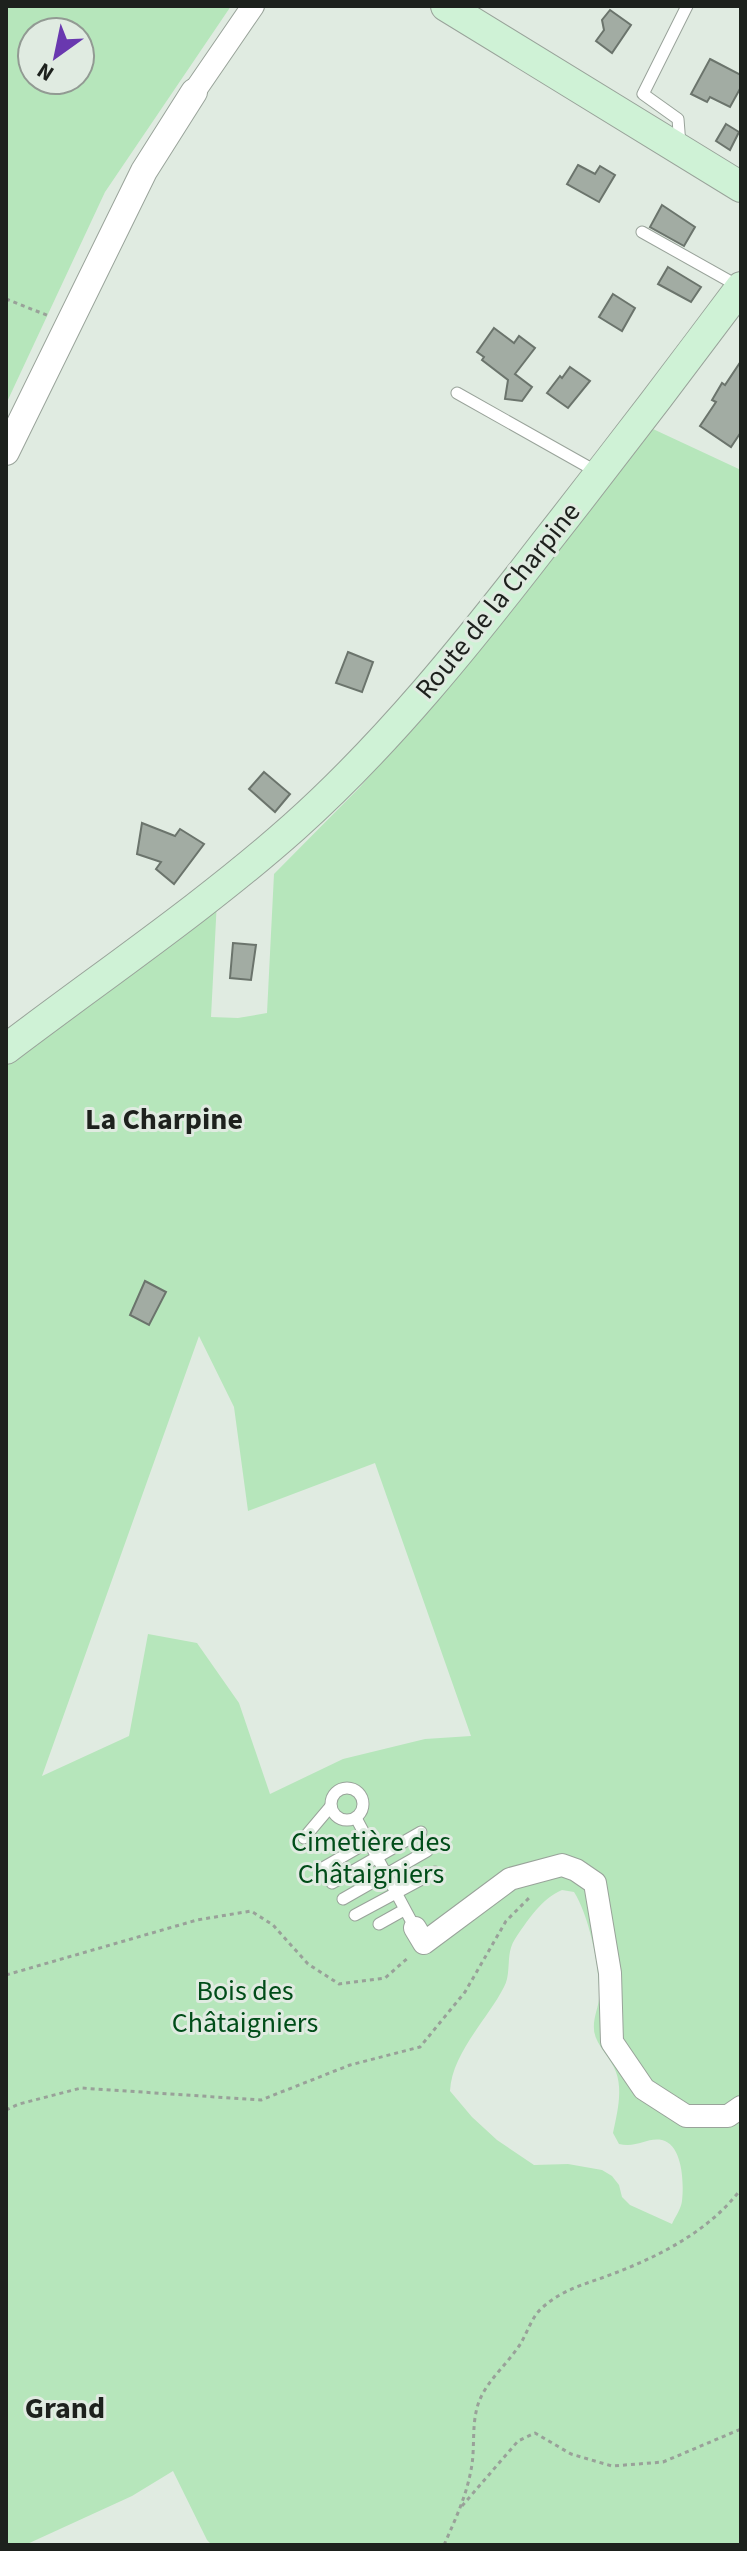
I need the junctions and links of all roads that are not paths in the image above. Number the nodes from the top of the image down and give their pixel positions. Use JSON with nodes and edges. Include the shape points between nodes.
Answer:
{"nodes":[{"id":1,"x":253,"y":6,"type":"edge"},
{"id":2,"x":446,"y":6,"type":"edge"},
{"id":3,"x":687,"y":6,"type":"edge"},
{"id":4,"x":194,"y":92,"type":"joint"},
{"id":5,"x":680,"y":149,"type":"junction"},
{"id":6,"x":741,"y":187,"type":"edge"},
{"id":7,"x":642,"y":232,"type":"dead end"},
{"id":8,"x":741,"y":288,"type":"edge"},
{"id":9,"x":457,"y":393,"type":"dead end"},
{"id":10,"x":6,"y":452,"type":"edge"},
{"id":11,"x":600,"y":473,"type":"junction"},
{"id":12,"x":6,"y":1049,"type":"edge"},
{"id":13,"x":331,"y":1806,"type":"junction"},
{"id":14,"x":356,"y":1818,"type":"junction"},
{"id":15,"x":421,"y":1832,"type":"dead end"},
{"id":16,"x":304,"y":1838,"type":"dead end"},
{"id":17,"x":368,"y":1842,"type":"junction"},
{"id":18,"x":427,"y":1851,"type":"dead end"},
{"id":19,"x":376,"y":1858,"type":"junction"},
{"id":20,"x":321,"y":1869,"type":"dead end"},
{"id":21,"x":435,"y":1872,"type":"dead end"},
{"id":22,"x":385,"y":1875,"type":"junction"},
{"id":23,"x":332,"y":1883,"type":"dead end"},
{"id":24,"x":395,"y":1893,"type":"junction"},
{"id":25,"x":343,"y":1899,"type":"dead end"},
{"id":26,"x":355,"y":1915,"type":"dead end"},
{"id":27,"x":379,"y":1924,"type":"dead end"},
{"id":28,"x":414,"y":1927,"type":"junction"},
{"id":29,"x":741,"y":2107,"type":"edge"}],
"edges":[{"from":1,"to":4,"type":"street"},
{"from":2,"to":5,"type":"main road"},
{"from":3,"to":5,"type":"lane","via":[[643,94],[678,119]]},
{"from":4,"to":10,"type":"street","via":[[144,171]]},
{"from":5,"to":6,"type":"main road"},
{"from":7,"to":8,"type":"lane"},
{"from":8,"to":11,"type":"main road","name":"Route de la Charpine"},
{"from":9,"to":11,"type":"lane"},
{"from":11,"to":12,"type":"main road","name":"Route de la Charpine","via":[[442,672],[295,826]]},
{"from":13,"to":14,"type":"lane","via":[[343,1820]]},
{"from":13,"to":14,"type":"lane","via":[[339,1790],[357,1791],[363,1808]]},
{"from":13,"to":16,"type":"lane"},
{"from":14,"to":17,"type":"lane"},
{"from":15,"to":19,"type":"lane"},
{"from":17,"to":19,"type":"lane"},
{"from":17,"to":20,"type":"lane"},
{"from":18,"to":22,"type":"lane"},
{"from":19,"to":22,"type":"lane"},
{"from":19,"to":23,"type":"lane"},
{"from":21,"to":24,"type":"lane"},
{"from":22,"to":24,"type":"lane"},
{"from":22,"to":25,"type":"lane"},
{"from":24,"to":26,"type":"lane"},
{"from":24,"to":28,"type":"lane"},
{"from":27,"to":28,"type":"lane"},
{"from":28,"to":29,"type":"street","via":[[510,1879],[562,1865],[576,1870],[595,1883],[610,1973],[612,2042],[644,2089],[686,2116],[728,2116]]}]}
